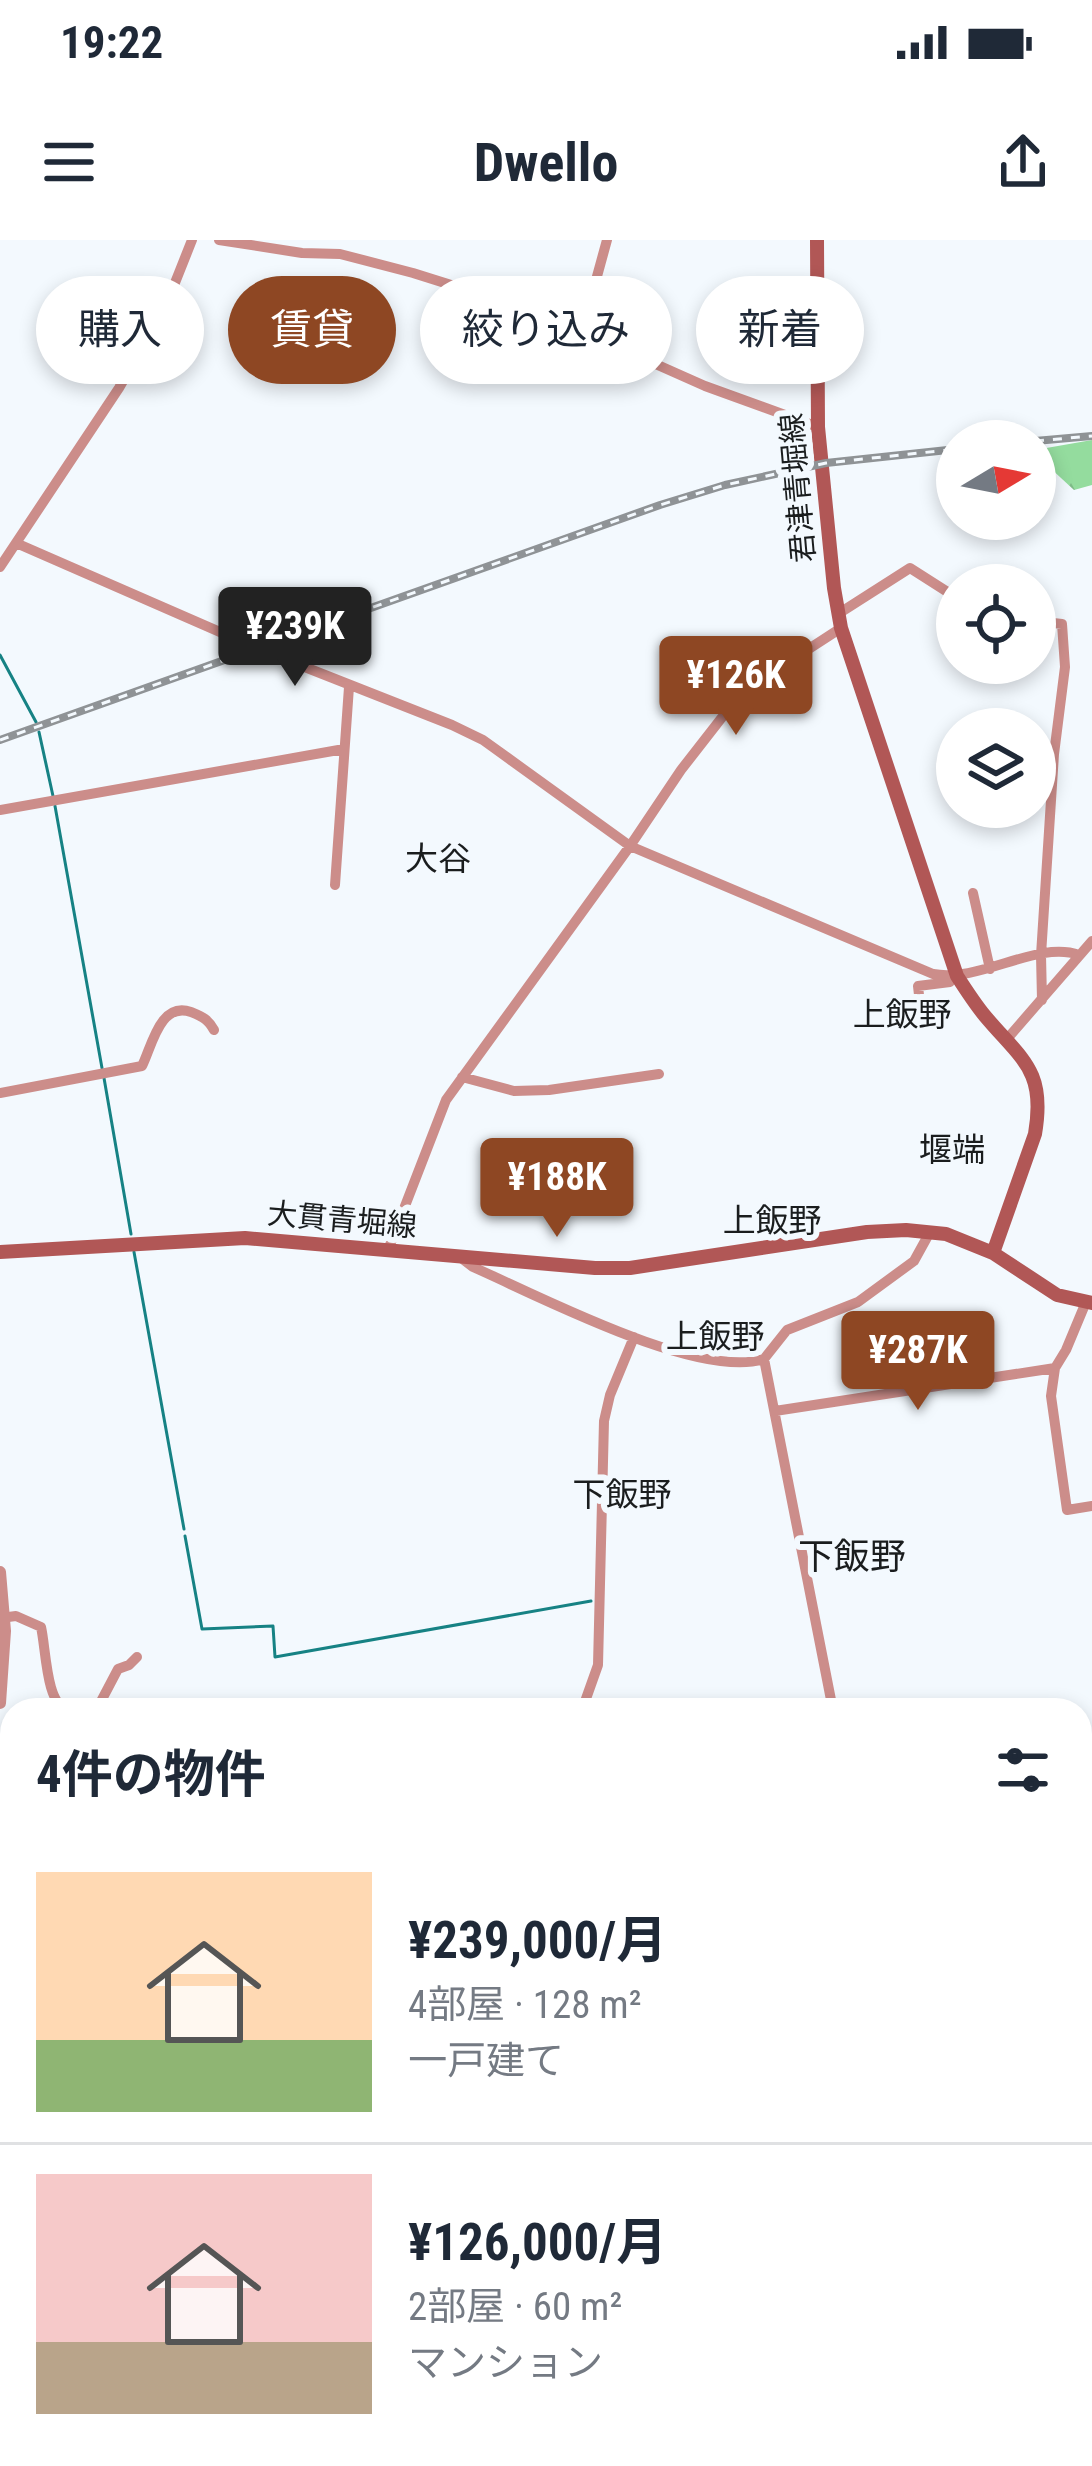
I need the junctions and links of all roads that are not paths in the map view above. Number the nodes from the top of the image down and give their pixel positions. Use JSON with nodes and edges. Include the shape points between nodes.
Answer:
{"nodes":[{"id":1,"x":192,"y":240,"type":"edge"},
{"id":2,"x":219,"y":240,"type":"edge"},
{"id":3,"x":607,"y":240,"type":"edge"},
{"id":4,"x":818,"y":240,"type":"edge"},
{"id":5,"x":340,"y":247,"type":"edge"},
{"id":6,"x":423,"y":276,"type":"edge"},
{"id":7,"x":597,"y":276,"type":"edge"},
{"id":8,"x":672,"y":371,"type":"edge"},
{"id":9,"x":818,"y":427,"type":"junction"},
{"id":10,"x":16,"y":543,"type":"junction"},
{"id":11,"x":0,"y":567,"type":"edge"},
{"id":12,"x":936,"y":585,"type":"edge"},
{"id":13,"x":840,"y":621,"type":"junction"},
{"id":14,"x":1056,"y":623,"type":"edge"},
{"id":15,"x":349,"y":687,"type":"junction"},
{"id":16,"x":344,"y":749,"type":"junction"},
{"id":17,"x":0,"y":810,"type":"edge"},
{"id":18,"x":630,"y":846,"type":"junction"},
{"id":19,"x":335,"y":885,"type":"dead end"},
{"id":20,"x":973,"y":893,"type":"dead end"},
{"id":21,"x":1092,"y":941,"type":"edge"},
{"id":22,"x":1041,"y":955,"type":"junction"},
{"id":23,"x":1079,"y":955,"type":"junction"},
{"id":24,"x":990,"y":969,"type":"junction"},
{"id":25,"x":958,"y":979,"type":"junction"},
{"id":26,"x":1042,"y":1000,"type":"junction"},
{"id":27,"x":921,"y":1013,"type":"dead end"},
{"id":28,"x":214,"y":1030,"type":"dead end"},
{"id":29,"x":1007,"y":1039,"type":"junction"},
{"id":30,"x":659,"y":1074,"type":"dead end"},
{"id":31,"x":462,"y":1077,"type":"junction"},
{"id":32,"x":0,"y":1093,"type":"edge"},
{"id":33,"x":930,"y":1232,"type":"junction"},
{"id":34,"x":388,"y":1250,"type":"junction"},
{"id":35,"x":0,"y":1252,"type":"edge"},
{"id":36,"x":993,"y":1253,"type":"junction"},
{"id":37,"x":460,"y":1257,"type":"junction"},
{"id":38,"x":1089,"y":1302,"type":"edge"},
{"id":39,"x":634,"y":1337,"type":"junction"},
{"id":40,"x":764,"y":1359,"type":"junction"},
{"id":41,"x":1054,"y":1368,"type":"junction"},
{"id":42,"x":775,"y":1411,"type":"junction"},
{"id":43,"x":1092,"y":1506,"type":"edge"},
{"id":44,"x":0,"y":1572,"type":"edge"},
{"id":45,"x":2,"y":1617,"type":"edge"},
{"id":46,"x":137,"y":1657,"type":"dead end"},
{"id":47,"x":0,"y":1698,"type":"edge"},
{"id":48,"x":51,"y":1698,"type":"edge"},
{"id":49,"x":104,"y":1698,"type":"edge"},
{"id":50,"x":586,"y":1698,"type":"edge"},
{"id":51,"x":830,"y":1698,"type":"edge"}],
"edges":[{"from":1,"to":10,"type":"street","via":[[119,388]]},
{"from":2,"to":5,"type":"street","via":[[302,254]]},
{"from":3,"to":7,"type":"street"},
{"from":4,"to":9,"type":"main road","name":"君津青堀線"},
{"from":5,"to":6,"type":"street"},
{"from":8,"to":9,"type":"street"},
{"from":9,"to":13,"type":"main road","name":"君津青堀線"},
{"from":10,"to":11,"type":"street"},
{"from":10,"to":15,"type":"street"},
{"from":12,"to":13,"type":"street","via":[[910,568]]},
{"from":13,"to":18,"type":"street","via":[[741,693]]},
{"from":13,"to":25,"type":"main road","name":"君津青堀線"},
{"from":14,"to":22,"type":"street","via":[[1065,667]]},
{"from":15,"to":16,"type":"street"},
{"from":15,"to":18,"type":"street","via":[[483,740]]},
{"from":16,"to":17,"type":"street"},
{"from":16,"to":19,"type":"street"},
{"from":18,"to":25,"type":"street"},
{"from":18,"to":31,"type":"street"},
{"from":20,"to":24,"type":"street"},
{"from":21,"to":23,"type":"street"},
{"from":22,"to":23,"type":"street"},
{"from":22,"to":24,"type":"street"},
{"from":22,"to":26,"type":"street"},
{"from":23,"to":26,"type":"street"},
{"from":24,"to":25,"type":"street"},
{"from":25,"to":27,"type":"street","via":[[920,984]]},
{"from":25,"to":29,"type":"main road","name":"君津青堀線"},
{"from":26,"to":29,"type":"street"},
{"from":28,"to":32,"type":"street","via":[[209,1020],[175,1010],[142,1066]]},
{"from":29,"to":36,"type":"main road","name":"君津青堀線","via":[[1029,1067],[1038,1117]]},
{"from":30,"to":31,"type":"street","via":[[514,1091]]},
{"from":31,"to":34,"type":"street"},
{"from":33,"to":36,"type":"main road","name":"大貫青堀線"},
{"from":33,"to":37,"type":"main road","name":"大貫青堀線","via":[[867,1232],[630,1268]]},
{"from":33,"to":40,"type":"street","via":[[914,1261],[858,1302],[787,1330]]},
{"from":34,"to":35,"type":"main road","name":"大貫青堀線","via":[[232,1238]]},
{"from":34,"to":37,"type":"main road","name":"大貫青堀線"},
{"from":36,"to":38,"type":"main road","name":"大貫青堀線","via":[[1050,1292]]},
{"from":37,"to":39,"type":"street"},
{"from":38,"to":41,"type":"street"},
{"from":39,"to":40,"type":"street","via":[[714,1360]]},
{"from":39,"to":50,"type":"street","via":[[604,1421],[598,1665]]},
{"from":40,"to":42,"type":"street"},
{"from":41,"to":42,"type":"street"},
{"from":41,"to":43,"type":"street","via":[[1052,1412],[1067,1510]]},
{"from":42,"to":51,"type":"street"},
{"from":44,"to":45,"type":"street"},
{"from":45,"to":47,"type":"street"},
{"from":45,"to":48,"type":"street","via":[[41,1627]]},
{"from":46,"to":49,"type":"street","via":[[118,1669]]}]}
